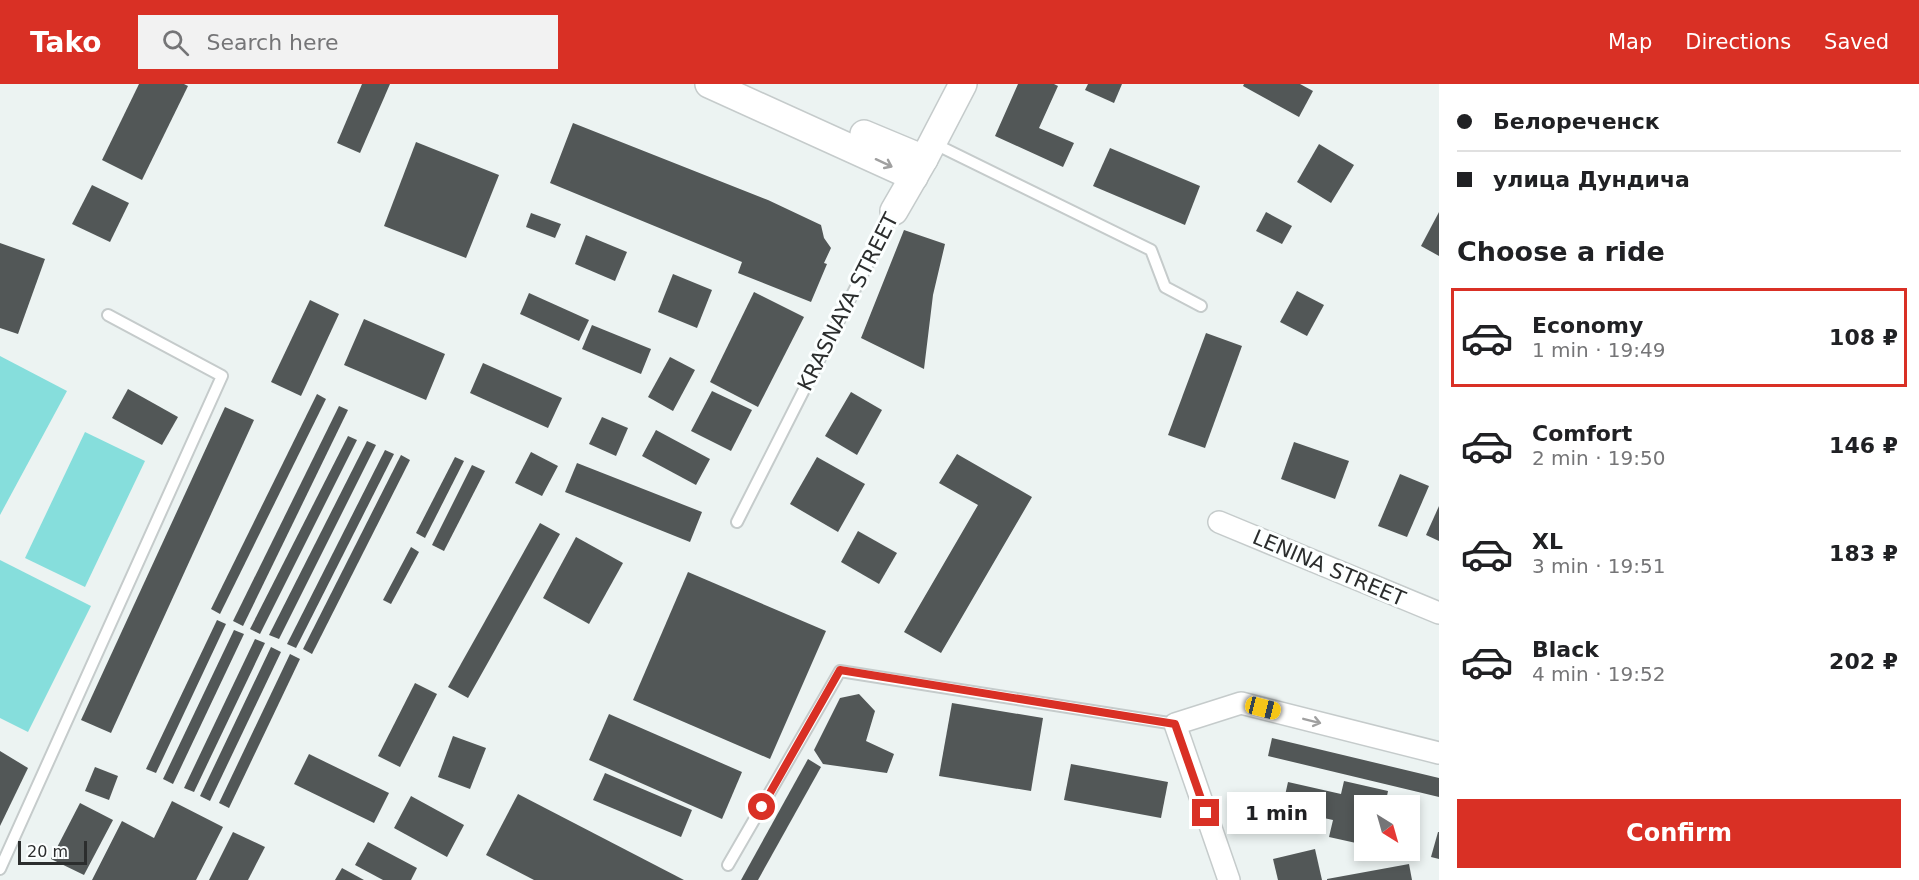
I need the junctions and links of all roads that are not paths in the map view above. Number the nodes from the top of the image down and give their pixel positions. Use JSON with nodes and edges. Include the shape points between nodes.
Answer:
{"nodes":[{"id":1,"x":709,"y":84,"type":"edge"},
{"id":2,"x":753,"y":84,"type":"edge"},
{"id":3,"x":963,"y":84,"type":"edge"},
{"id":4,"x":923,"y":160,"type":"junction"},
{"id":5,"x":894,"y":211,"type":"joint"},
{"id":6,"x":1201,"y":306,"type":"dead end"},
{"id":7,"x":108,"y":315,"type":"dead end"},
{"id":8,"x":737,"y":522,"type":"dead end"},
{"id":9,"x":1219,"y":522,"type":"dead end"},
{"id":10,"x":1439,"y":613,"type":"edge"},
{"id":11,"x":1175,"y":724,"type":"junction"},
{"id":12,"x":1439,"y":753,"type":"edge"},
{"id":13,"x":728,"y":865,"type":"dead end"},
{"id":14,"x":0,"y":869,"type":"edge"},
{"id":15,"x":1229,"y":880,"type":"edge"}],
"edges":[{"from":1,"to":4,"type":"street","one_way":true},
{"from":2,"to":4,"type":"street"},
{"from":3,"to":4,"type":"street","name":"KRASNAYA STREET"},
{"from":4,"to":5,"type":"street","name":"KRASNAYA STREET"},
{"from":4,"to":6,"type":"lane","via":[[1151,250],[1165,287]]},
{"from":5,"to":8,"type":"lane","name":"KRASNAYA STREET"},
{"from":7,"to":14,"type":"lane","via":[[222,376]]},
{"from":9,"to":10,"type":"street","name":"LENINA STREET"},
{"from":11,"to":12,"type":"street","one_way":true,"via":[[1240,703]]},
{"from":11,"to":13,"type":"lane","via":[[840,670]]},
{"from":11,"to":15,"type":"street"}]}
